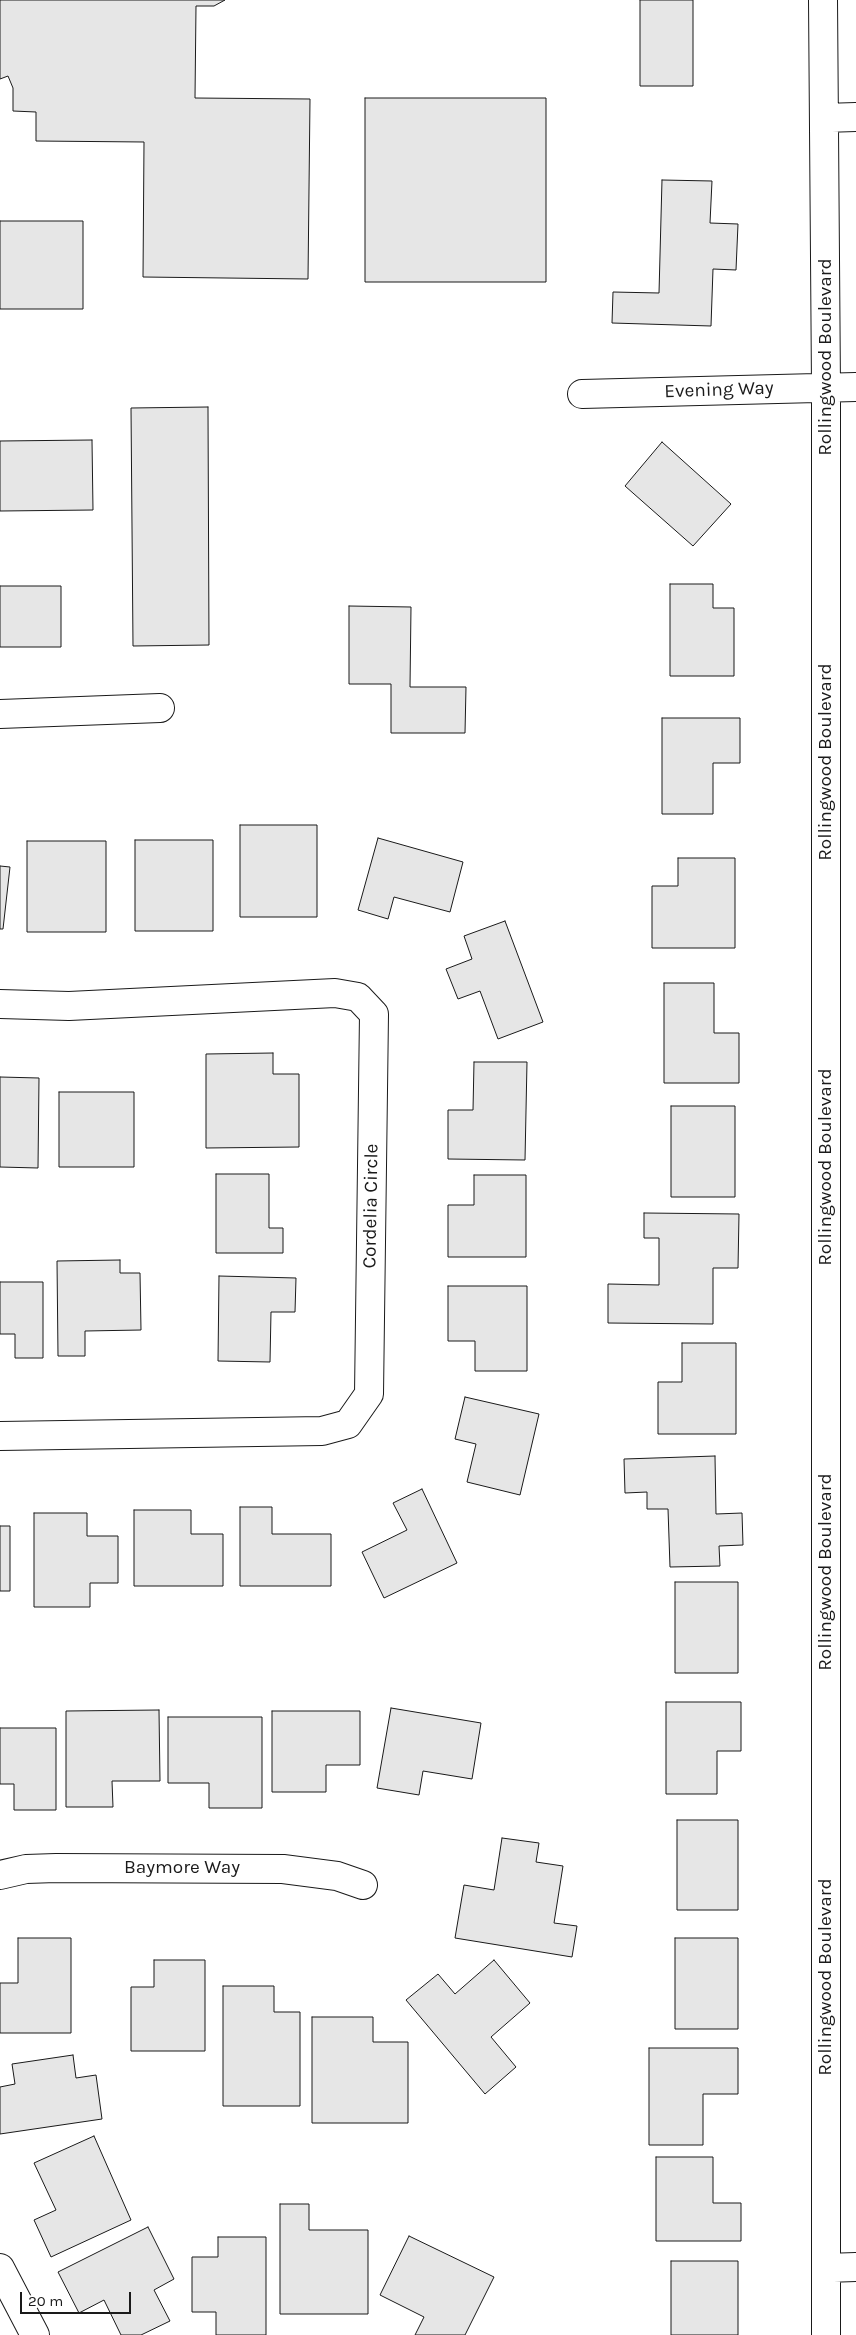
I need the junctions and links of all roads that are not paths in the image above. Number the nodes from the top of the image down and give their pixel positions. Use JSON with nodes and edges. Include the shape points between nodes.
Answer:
{"nodes":[{"id":1,"x":823,"y":0,"type":"edge"},
{"id":2,"x":856,"y":117,"type":"edge"},
{"id":3,"x":824,"y":118,"type":"junction"},
{"id":4,"x":826,"y":387,"type":"junction"},
{"id":5,"x":856,"y":387,"type":"edge"},
{"id":6,"x":582,"y":394,"type":"dead end"},
{"id":7,"x":160,"y":708,"type":"dead end"},
{"id":8,"x":0,"y":714,"type":"edge"},
{"id":9,"x":0,"y":1004,"type":"edge"},
{"id":10,"x":0,"y":1436,"type":"edge"},
{"id":11,"x":0,"y":1875,"type":"edge"},
{"id":12,"x":363,"y":1885,"type":"dead end"},
{"id":13,"x":856,"y":2267,"type":"edge"},
{"id":14,"x":0,"y":2268,"type":"edge"},
{"id":15,"x":826,"y":2268,"type":"junction"},
{"id":16,"x":35,"y":2335,"type":"edge"},
{"id":17,"x":826,"y":2335,"type":"edge"}],
"edges":[{"from":1,"to":3,"type":"street","name":"Rollingwood Boulevard"},
{"from":2,"to":3,"type":"street"},
{"from":3,"to":4,"type":"street","name":"Rollingwood Boulevard"},
{"from":4,"to":5,"type":"street","name":"Evening Way"},
{"from":4,"to":6,"type":"street","name":"Evening Way"},
{"from":4,"to":15,"type":"street","name":"Rollingwood Boulevard"},
{"from":7,"to":8,"type":"street"},
{"from":9,"to":10,"type":"street","name":"Cordelia Circle","via":[[69,1006],[335,993],[358,998],[374,1014],[369,1394],[348,1424],[322,1431]]},
{"from":11,"to":12,"type":"street","name":"Baymore Way","via":[[26,1869],[56,1868],[283,1869],[337,1876]]},
{"from":13,"to":15,"type":"street"},
{"from":14,"to":16,"type":"street"},
{"from":15,"to":17,"type":"street","name":"Rollingwood Boulevard"}]}
